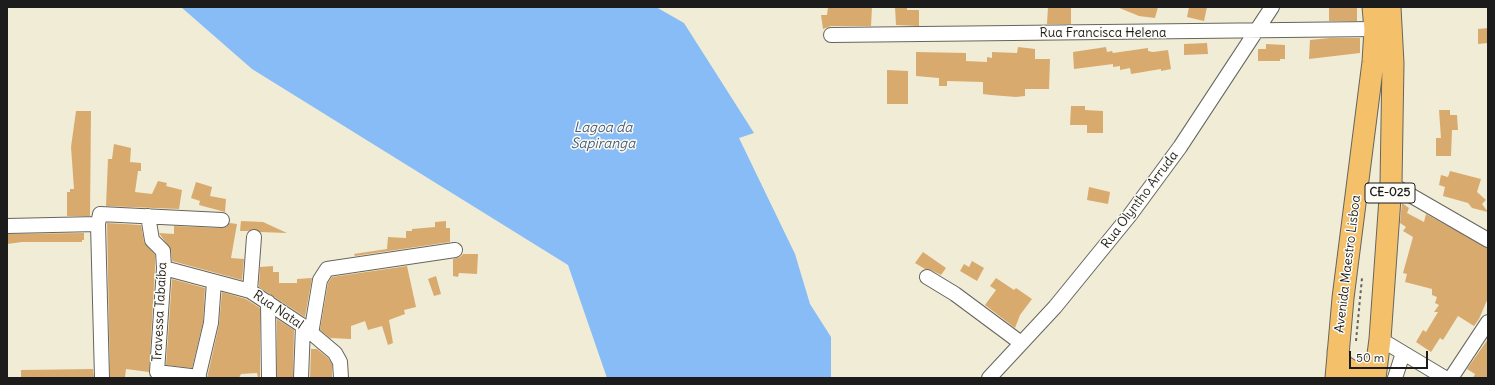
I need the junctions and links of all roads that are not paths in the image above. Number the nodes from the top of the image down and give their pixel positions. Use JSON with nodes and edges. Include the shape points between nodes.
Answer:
{"nodes":[{"id":1,"x":1272,"y":7,"type":"edge"},
{"id":2,"x":1373,"y":7,"type":"edge"},
{"id":3,"x":1390,"y":7,"type":"edge"},
{"id":4,"x":1375,"y":29,"type":"junction"},
{"id":5,"x":1256,"y":32,"type":"junction"},
{"id":6,"x":831,"y":35,"type":"dead end"},
{"id":7,"x":1391,"y":184,"type":"junction"},
{"id":8,"x":148,"y":216,"type":"junction"},
{"id":9,"x":222,"y":220,"type":"dead end"},
{"id":10,"x":98,"y":224,"type":"junction"},
{"id":11,"x":7,"y":226,"type":"edge"},
{"id":12,"x":254,"y":237,"type":"dead end"},
{"id":13,"x":1488,"y":240,"type":"edge"},
{"id":14,"x":455,"y":250,"type":"dead end"},
{"id":15,"x":164,"y":268,"type":"junction"},
{"id":16,"x":927,"y":277,"type":"dead end"},
{"id":17,"x":214,"y":282,"type":"junction"},
{"id":18,"x":250,"y":291,"type":"junction"},
{"id":19,"x":268,"y":302,"type":"junction"},
{"id":20,"x":1488,"y":322,"type":"edge"},
{"id":21,"x":307,"y":330,"type":"junction"},
{"id":22,"x":1380,"y":339,"type":"junction"},
{"id":23,"x":1021,"y":343,"type":"junction"},
{"id":24,"x":1338,"y":352,"type":"junction"},
{"id":25,"x":1403,"y":353,"type":"junction"},
{"id":26,"x":1376,"y":370,"type":"edge"},
{"id":27,"x":102,"y":378,"type":"edge"},
{"id":28,"x":198,"y":378,"type":"edge"},
{"id":29,"x":269,"y":378,"type":"edge"},
{"id":30,"x":301,"y":378,"type":"edge"},
{"id":31,"x":341,"y":378,"type":"edge"},
{"id":32,"x":989,"y":378,"type":"edge"},
{"id":33,"x":1336,"y":378,"type":"edge"},
{"id":34,"x":1395,"y":378,"type":"edge"},
{"id":35,"x":1445,"y":378,"type":"edge"},
{"id":36,"x":1451,"y":378,"type":"edge"}],
"edges":[{"from":1,"to":5,"type":"street","name":"Rua Olyntho Arruda"},
{"from":2,"to":4,"type":"highway","name":"Avenida Maestro Lisboa","number":"CE-025"},
{"from":3,"to":7,"type":"highway","number":"CE-025","via":[[1393,70]]},
{"from":4,"to":5,"type":"street","name":"Rua Francisca Helena"},
{"from":4,"to":24,"type":"highway","name":"Avenida Maestro Lisboa","number":"CE-025"},
{"from":5,"to":6,"type":"street","name":"Rua Francisca Helena"},
{"from":5,"to":23,"type":"street","name":"Rua Olyntho Arruda","via":[[1180,147],[1130,215],[1055,307]]},
{"from":7,"to":13,"type":"street"},
{"from":7,"to":22,"type":"highway","number":"CE-025"},
{"from":8,"to":9,"type":"street"},
{"from":8,"to":10,"type":"street","via":[[100,214]]},
{"from":8,"to":15,"type":"street","name":"Travessa Tabaíba","via":[[152,240],[163,251]]},
{"from":10,"to":11,"type":"street"},
{"from":10,"to":27,"type":"street"},
{"from":12,"to":18,"type":"street"},
{"from":14,"to":21,"type":"street","via":[[327,269],[320,280]]},
{"from":15,"to":17,"type":"street","name":"Rua Natal"},
{"from":15,"to":28,"type":"street","name":"Travessa Tabaíba","via":[[157,372]]},
{"from":16,"to":23,"type":"street","via":[[955,294]]},
{"from":17,"to":18,"type":"street","name":"Rua Natal"},
{"from":17,"to":28,"type":"street","via":[[211,323]]},
{"from":18,"to":19,"type":"street","name":"Rua Natal"},
{"from":19,"to":21,"type":"street","name":"Rua Natal"},
{"from":19,"to":29,"type":"street"},
{"from":20,"to":36,"type":"street"},
{"from":21,"to":30,"type":"street"},
{"from":21,"to":31,"type":"street","name":"Rua Natal","via":[[338,356]]},
{"from":22,"to":25,"type":"street"},
{"from":22,"to":26,"type":"highway","number":"CE-025"},
{"from":23,"to":32,"type":"street","name":"Rua Olyntho Arruda"},
{"from":24,"to":26,"type":"highway","via":[[1341,364],[1353,372]]},
{"from":24,"to":33,"type":"highway","name":"Avenida Maestro Lisboa","number":"CE-025"},
{"from":25,"to":34,"type":"street"},
{"from":25,"to":35,"type":"street"}]}
